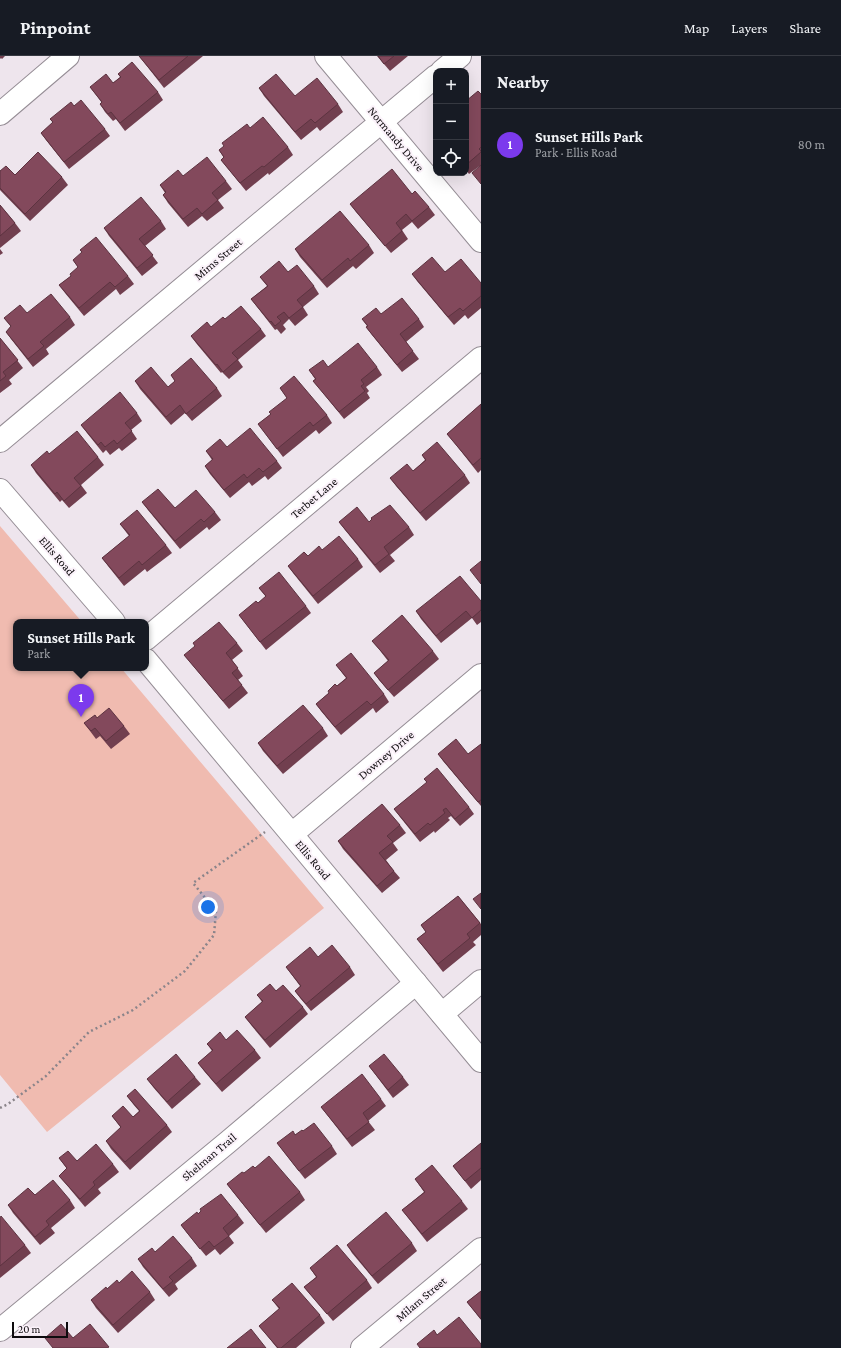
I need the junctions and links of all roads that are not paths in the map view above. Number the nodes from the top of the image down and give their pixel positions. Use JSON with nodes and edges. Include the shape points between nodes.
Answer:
{"nodes":[{"id":1,"x":68,"y":56,"type":"edge"},
{"id":2,"x":326,"y":56,"type":"edge"},
{"id":3,"x":460,"y":56,"type":"edge"},
{"id":4,"x":446,"y":68,"type":"edge"},
{"id":5,"x":433,"y":79,"type":"edge"},
{"id":6,"x":0,"y":114,"type":"edge"},
{"id":7,"x":381,"y":122,"type":"junction"},
{"id":8,"x":481,"y":241,"type":"edge"},
{"id":9,"x":481,"y":358,"type":"edge"},
{"id":10,"x":0,"y":441,"type":"edge"},
{"id":11,"x":0,"y":490,"type":"edge"},
{"id":12,"x":111,"y":619,"type":"edge"},
{"id":13,"x":149,"y":635,"type":"edge"},
{"id":14,"x":149,"y":664,"type":"edge"},
{"id":15,"x":481,"y":675,"type":"edge"},
{"id":16,"x":292,"y":834,"type":"junction"},
{"id":17,"x":481,"y":981,"type":"edge"},
{"id":18,"x":416,"y":983,"type":"junction"},
{"id":19,"x":442,"y":1014,"type":"junction"},
{"id":20,"x":481,"y":1061,"type":"edge"},
{"id":21,"x":481,"y":1250,"type":"edge"},
{"id":22,"x":0,"y":1330,"type":"edge"},
{"id":23,"x":362,"y":1348,"type":"edge"}],
"edges":[{"from":1,"to":6,"type":"street"},
{"from":2,"to":7,"type":"street","name":"Normandy Drive"},
{"from":3,"to":4,"type":"street"},
{"from":5,"to":7,"type":"street","name":"Mims Street"},
{"from":7,"to":8,"type":"street","name":"Normandy Drive"},
{"from":7,"to":10,"type":"street","name":"Mims Street"},
{"from":9,"to":13,"type":"street","name":"Terbet Lane"},
{"from":11,"to":12,"type":"street","name":"Ellis Road"},
{"from":14,"to":16,"type":"street","name":"Ellis Road"},
{"from":15,"to":16,"type":"street","name":"Downey Drive"},
{"from":16,"to":18,"type":"street","name":"Ellis Road"},
{"from":17,"to":19,"type":"street"},
{"from":18,"to":19,"type":"street","name":"Ellis Road"},
{"from":18,"to":22,"type":"street","name":"Shelman Trail"},
{"from":19,"to":20,"type":"street","name":"Ellis Road"},
{"from":21,"to":23,"type":"street","name":"Milam Street"}]}
